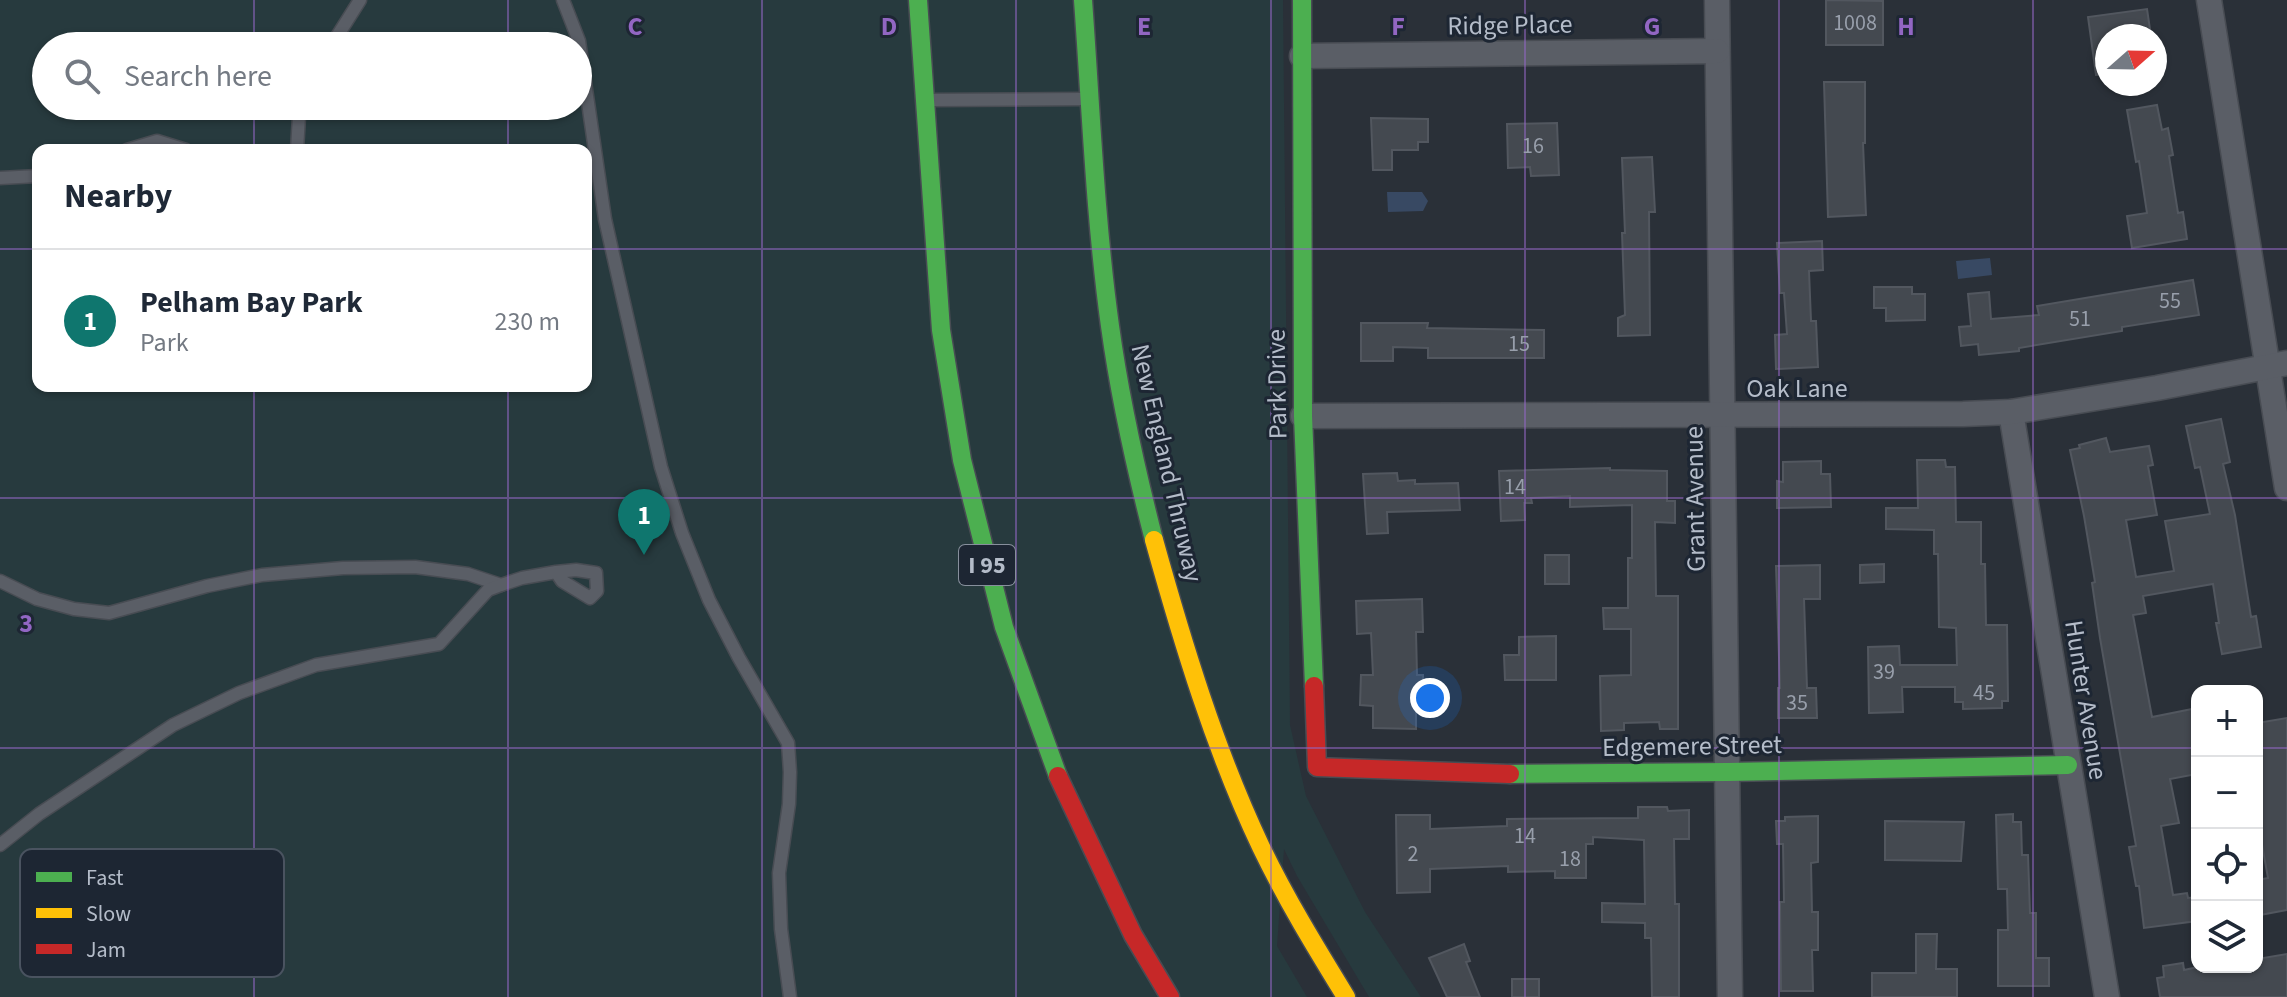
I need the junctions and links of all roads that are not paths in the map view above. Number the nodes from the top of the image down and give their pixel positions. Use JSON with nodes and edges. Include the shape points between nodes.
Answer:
{"nodes":[{"id":1,"x":360,"y":0,"type":"edge"},
{"id":2,"x":563,"y":0,"type":"edge"},
{"id":3,"x":918,"y":0,"type":"edge"},
{"id":4,"x":1083,"y":0,"type":"edge"},
{"id":5,"x":1302,"y":0,"type":"edge"},
{"id":6,"x":1717,"y":0,"type":"edge"},
{"id":7,"x":2209,"y":0,"type":"edge"},
{"id":8,"x":340,"y":32,"type":"edge"},
{"id":9,"x":575,"y":32,"type":"edge"},
{"id":10,"x":1717,"y":51,"type":"junction"},
{"id":11,"x":1302,"y":56,"type":"junction"},
{"id":12,"x":1091,"y":99,"type":"junction"},
{"id":13,"x":924,"y":100,"type":"junction"},
{"id":14,"x":299,"y":120,"type":"edge"},
{"id":15,"x":591,"y":120,"type":"edge"},
{"id":16,"x":147,"y":144,"type":"edge"},
{"id":17,"x":167,"y":144,"type":"edge"},
{"id":18,"x":297,"y":144,"type":"edge"},
{"id":19,"x":32,"y":176,"type":"edge"},
{"id":20,"x":0,"y":178,"type":"edge"},
{"id":21,"x":2277,"y":364,"type":"edge"},
{"id":22,"x":2011,"y":412,"type":"junction"},
{"id":23,"x":1303,"y":416,"type":"junction"},
{"id":24,"x":1722,"y":416,"type":"junction"},
{"id":25,"x":2287,"y":488,"type":"edge"},
{"id":26,"x":556,"y":572,"type":"dead end"},
{"id":27,"x":0,"y":581,"type":"edge"},
{"id":28,"x":501,"y":585,"type":"junction"},
{"id":29,"x":2068,"y":765,"type":"junction"},
{"id":30,"x":1317,"y":767,"type":"joint"},
{"id":31,"x":1727,"y":772,"type":"junction"},
{"id":32,"x":0,"y":845,"type":"edge"},
{"id":33,"x":790,"y":997,"type":"edge"},
{"id":34,"x":1170,"y":997,"type":"edge"},
{"id":35,"x":1346,"y":997,"type":"edge"},
{"id":36,"x":1730,"y":997,"type":"edge"},
{"id":37,"x":2107,"y":997,"type":"edge"}],
"edges":[{"from":1,"to":8,"type":"lane"},
{"from":2,"to":9,"type":"lane"},
{"from":3,"to":13,"type":"main road","number":"I 95"},
{"from":4,"to":12,"type":"main road","name":"New England Thruway"},
{"from":5,"to":11,"type":"main road","name":"Park Drive"},
{"from":6,"to":10,"type":"street","name":"Grant Avenue"},
{"from":7,"to":21,"type":"street"},
{"from":10,"to":11,"type":"street","name":"Ridge Place"},
{"from":10,"to":24,"type":"street","name":"Grant Avenue"},
{"from":11,"to":23,"type":"main road","name":"Park Drive"},
{"from":12,"to":13,"type":"lane"},
{"from":12,"to":35,"type":"main road","name":"New England Thruway","via":[[1110,327],[1153,539],[1222,754],[1262,848]]},
{"from":13,"to":34,"type":"main road","number":"I 95","via":[[941,330],[962,460],[988,570],[1017,667],[1061,783],[1133,935]]},
{"from":14,"to":18,"type":"lane"},
{"from":15,"to":33,"type":"lane","via":[[605,219],[661,467],[709,600],[788,743],[789,804],[779,873]]},
{"from":16,"to":17,"type":"lane"},
{"from":19,"to":20,"type":"lane"},
{"from":21,"to":22,"type":"street","name":"Oak Lane"},
{"from":21,"to":25,"type":"street"},
{"from":22,"to":24,"type":"street","name":"Oak Lane"},
{"from":22,"to":29,"type":"street","name":"Hunter Avenue"},
{"from":23,"to":24,"type":"street","name":"Oak Lane"},
{"from":23,"to":30,"type":"main road","name":"Park Drive"},
{"from":24,"to":31,"type":"street","name":"Grant Avenue"},
{"from":26,"to":28,"type":"lane"},
{"from":27,"to":28,"type":"lane","via":[[37,599],[109,613],[262,575],[343,568],[415,567],[468,574]]},
{"from":28,"to":32,"type":"lane","via":[[488,590],[439,644],[316,665],[173,725]]},
{"from":29,"to":31,"type":"main road","name":"Edgemere Street"},
{"from":29,"to":37,"type":"street","name":"Hunter Avenue"},
{"from":30,"to":31,"type":"main road","name":"Edgemere Street","via":[[1484,774]]},
{"from":31,"to":36,"type":"street","name":"Grant Avenue"}]}
